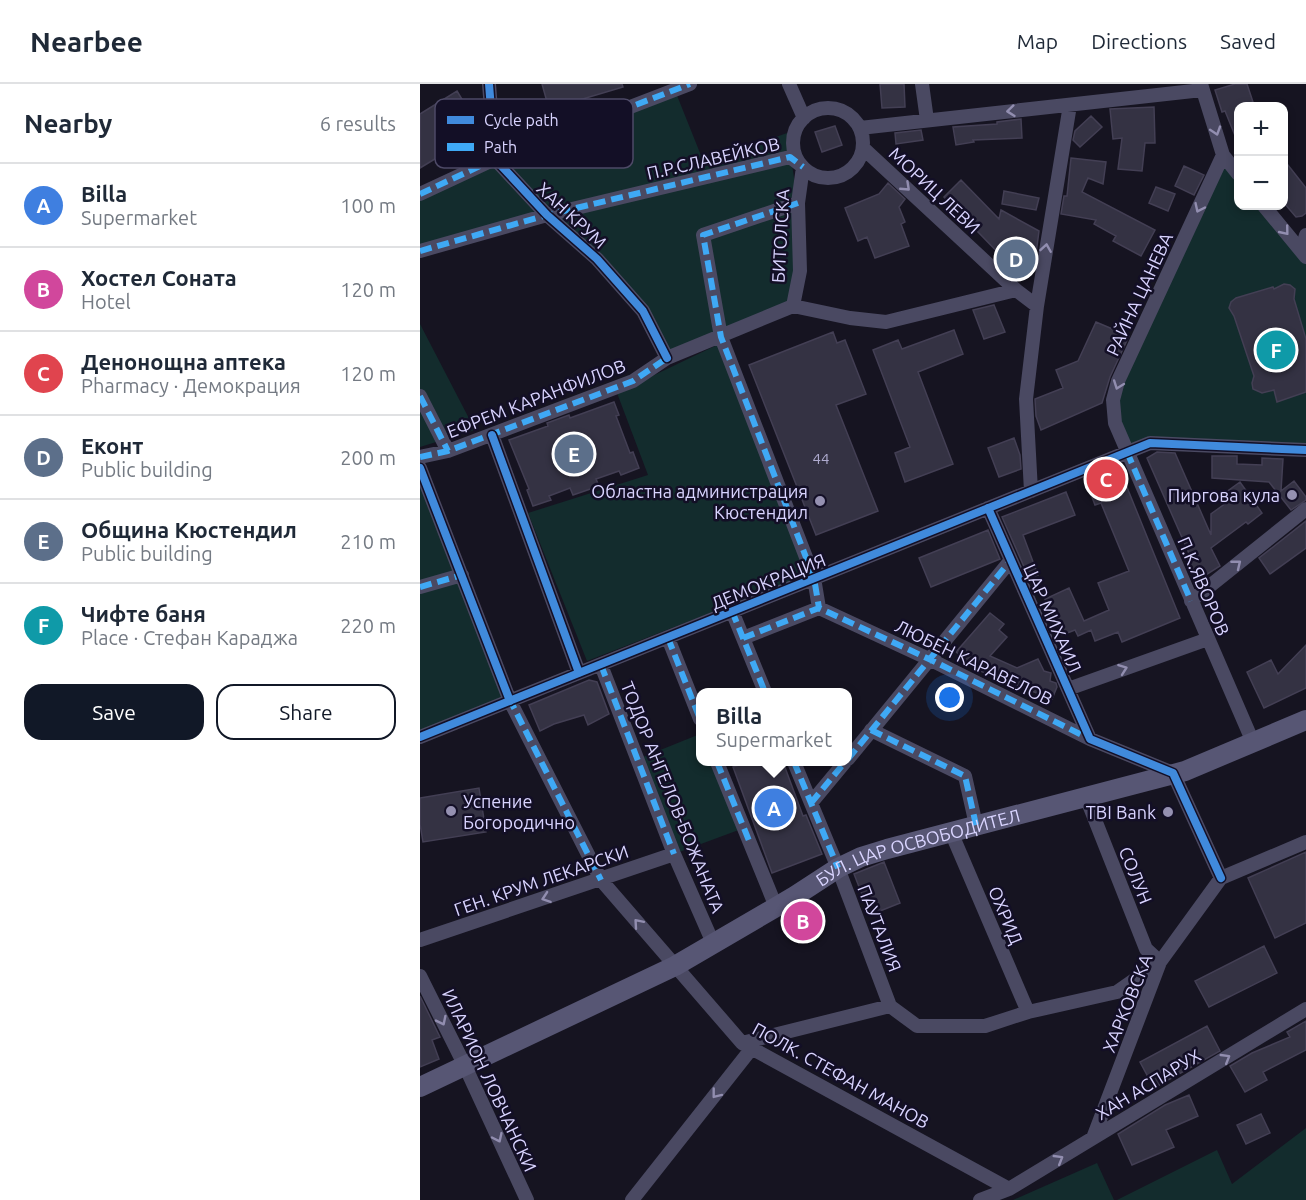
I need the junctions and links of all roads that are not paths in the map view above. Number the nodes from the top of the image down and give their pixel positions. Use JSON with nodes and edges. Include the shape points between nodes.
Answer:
{"nodes":[{"id":1,"x":489,"y":84,"type":"edge"},
{"id":2,"x":690,"y":84,"type":"edge"},
{"id":3,"x":789,"y":84,"type":"edge"},
{"id":4,"x":922,"y":84,"type":"edge"},
{"id":5,"x":1202,"y":87,"type":"edge"},
{"id":6,"x":490,"y":99,"type":"edge"},
{"id":7,"x":1070,"y":105,"type":"junction"},
{"id":8,"x":633,"y":106,"type":"edge"},
{"id":9,"x":804,"y":118,"type":"junction"},
{"id":10,"x":927,"y":120,"type":"junction"},
{"id":11,"x":860,"y":128,"type":"junction"},
{"id":12,"x":863,"y":148,"type":"junction"},
{"id":13,"x":1223,"y":155,"type":"junction"},
{"id":14,"x":803,"y":167,"type":"junction"},
{"id":15,"x":476,"y":168,"type":"edge"},
{"id":16,"x":503,"y":168,"type":"edge"},
{"id":17,"x":1234,"y":168,"type":"edge"},
{"id":18,"x":420,"y":194,"type":"edge"},
{"id":19,"x":798,"y":203,"type":"junction"},
{"id":20,"x":1267,"y":210,"type":"edge"},
{"id":21,"x":547,"y":215,"type":"junction"},
{"id":22,"x":1306,"y":236,"type":"edge"},
{"id":23,"x":420,"y":251,"type":"edge"},
{"id":24,"x":1303,"y":254,"type":"edge"},
{"id":25,"x":1016,"y":290,"type":"junction"},
{"id":26,"x":793,"y":306,"type":"junction"},
{"id":27,"x":1037,"y":306,"type":"junction"},
{"id":28,"x":721,"y":337,"type":"junction"},
{"id":29,"x":667,"y":358,"type":"junction"},
{"id":30,"x":420,"y":396,"type":"edge"},
{"id":31,"x":492,"y":435,"type":"junction"},
{"id":32,"x":1306,"y":450,"type":"edge"},
{"id":33,"x":448,"y":452,"type":"junction"},
{"id":34,"x":1127,"y":452,"type":"junction"},
{"id":35,"x":420,"y":457,"type":"edge"},
{"id":36,"x":420,"y":468,"type":"edge"},
{"id":37,"x":1031,"y":491,"type":"junction"},
{"id":38,"x":988,"y":508,"type":"junction"},
{"id":39,"x":1306,"y":508,"type":"edge"},
{"id":40,"x":1011,"y":560,"type":"junction"},
{"id":41,"x":462,"y":576,"type":"junction"},
{"id":42,"x":814,"y":578,"type":"junction"},
{"id":43,"x":420,"y":587,"type":"edge"},
{"id":44,"x":1191,"y":601,"type":"junction"},
{"id":45,"x":819,"y":608,"type":"junction"},
{"id":46,"x":732,"y":611,"type":"junction"},
{"id":47,"x":668,"y":638,"type":"junction"},
{"id":48,"x":743,"y":638,"type":"junction"},
{"id":49,"x":1208,"y":639,"type":"junction"},
{"id":50,"x":929,"y":659,"type":"junction"},
{"id":51,"x":601,"y":664,"type":"junction"},
{"id":52,"x":579,"y":673,"type":"junction"},
{"id":53,"x":763,"y":688,"type":"edge"},
{"id":54,"x":1068,"y":689,"type":"junction"},
{"id":55,"x":510,"y":701,"type":"junction"},
{"id":56,"x":1306,"y":708,"type":"edge"},
{"id":57,"x":696,"y":709,"type":"edge"},
{"id":58,"x":1306,"y":720,"type":"edge"},
{"id":59,"x":871,"y":730,"type":"junction"},
{"id":60,"x":1249,"y":733,"type":"junction"},
{"id":61,"x":420,"y":737,"type":"edge"},
{"id":62,"x":1090,"y":739,"type":"junction"},
{"id":63,"x":852,"y":753,"type":"edge"},
{"id":64,"x":719,"y":766,"type":"edge"},
{"id":65,"x":796,"y":766,"type":"edge"},
{"id":66,"x":841,"y":766,"type":"edge"},
{"id":67,"x":1173,"y":773,"type":"junction"},
{"id":68,"x":1086,"y":797,"type":"junction"},
{"id":69,"x":811,"y":803,"type":"junction"},
{"id":70,"x":976,"y":825,"type":"junction"},
{"id":71,"x":951,"y":832,"type":"junction"},
{"id":72,"x":1306,"y":842,"type":"edge"},
{"id":73,"x":674,"y":854,"type":"junction"},
{"id":74,"x":838,"y":868,"type":"junction"},
{"id":75,"x":1221,"y":878,"type":"junction"},
{"id":76,"x":601,"y":880,"type":"junction"},
{"id":77,"x":776,"y":907,"type":"junction"},
{"id":78,"x":420,"y":940,"type":"edge"},
{"id":79,"x":713,"y":944,"type":"junction"},
{"id":80,"x":1160,"y":962,"type":"junction"},
{"id":81,"x":675,"y":966,"type":"junction"},
{"id":82,"x":420,"y":976,"type":"edge"},
{"id":83,"x":890,"y":1006,"type":"junction"},
{"id":84,"x":1306,"y":1009,"type":"edge"},
{"id":85,"x":1028,"y":1012,"type":"junction"},
{"id":86,"x":747,"y":1045,"type":"junction"},
{"id":87,"x":465,"y":1066,"type":"junction"},
{"id":88,"x":420,"y":1087,"type":"edge"},
{"id":89,"x":1093,"y":1138,"type":"junction"},
{"id":90,"x":1009,"y":1189,"type":"junction"},
{"id":91,"x":526,"y":1200,"type":"edge"},
{"id":92,"x":632,"y":1200,"type":"edge"},
{"id":93,"x":980,"y":1200,"type":"edge"}],
"edges":[{"from":1,"to":6,"type":"street"},
{"from":2,"to":8,"type":"street"},
{"from":3,"to":9,"type":"street"},
{"from":4,"to":10,"type":"street"},
{"from":5,"to":7,"type":"street"},
{"from":5,"to":13,"type":"street","one_way":true},
{"from":7,"to":10,"type":"street","one_way":true},
{"from":27,"to":7,"type":"street","one_way":true},
{"from":9,"to":11,"type":"street","via":[[813,112],[835,109],[845,112]]},
{"from":9,"to":14,"type":"street","via":[[794,137],[794,148]]},
{"from":10,"to":11,"type":"street"},
{"from":11,"to":12,"type":"street"},
{"from":12,"to":14,"type":"street","via":[[854,168],[834,178],[823,178]]},
{"from":12,"to":25,"type":"street","name":"МОРИЦ ЛЕВИ","one_way":true},
{"from":13,"to":17,"type":"street"},
{"from":13,"to":34,"type":"street","name":"РАЙНА ЦАНЕВА","one_way":true,"via":[[1118,381],[1113,400],[1115,423]]},
{"from":14,"to":19,"type":"street","name":"БИТОЛСКА"},
{"from":14,"to":21,"type":"street","name":"П.Р.СЛАВЕЙКОВ","via":[[790,157]]},
{"from":15,"to":18,"type":"street"},
{"from":16,"to":21,"type":"street","name":"ХАН КРУМ"},
{"from":19,"to":26,"type":"street","name":"БИТОЛСКА","via":[[800,271]]},
{"from":19,"to":28,"type":"street","via":[[703,235]]},
{"from":20,"to":24,"type":"street","one_way":true},
{"from":21,"to":23,"type":"street","name":"П.Р.СЛАВЕЙКОВ"},
{"from":21,"to":29,"type":"street","name":"ХАН КРУМ","via":[[597,259],[643,311]]},
{"from":22,"to":24,"type":"street"},
{"from":25,"to":26,"type":"street","via":[[886,322]]},
{"from":25,"to":27,"type":"street","name":"МОРИЦ ЛЕВИ"},
{"from":26,"to":28,"type":"street","name":"ЕФРЕМ КАРАНФИЛОВ"},
{"from":27,"to":37,"type":"street","via":[[1026,399]]},
{"from":28,"to":29,"type":"street","name":"ЕФРЕМ КАРАНФИЛОВ"},
{"from":28,"to":42,"type":"street"},
{"from":29,"to":31,"type":"street","name":"ЕФРЕМ КАРАНФИЛОВ","via":[[633,381]]},
{"from":30,"to":33,"type":"street"},
{"from":31,"to":33,"type":"street","name":"ЕФРЕМ КАРАНФИЛОВ"},
{"from":31,"to":52,"type":"street"},
{"from":32,"to":34,"type":"street","name":"ДЕМОКРАЦИЯ","via":[[1150,444]]},
{"from":33,"to":35,"type":"street","name":"ЕФРЕМ КАРАНФИЛОВ"},
{"from":34,"to":37,"type":"street","name":"ДЕМОКРАЦИЯ"},
{"from":34,"to":44,"type":"street","name":"П.К.ЯВОРОВ"},
{"from":36,"to":41,"type":"street","name":"ПОЛК. СТЕФАН МАНОВ"},
{"from":37,"to":38,"type":"street","name":"ДЕМОКРАЦИЯ"},
{"from":38,"to":40,"type":"street","name":"ЦАР МИХАИЛ"},
{"from":38,"to":42,"type":"street","name":"ДЕМОКРАЦИЯ"},
{"from":44,"to":39,"type":"street","one_way":true},
{"from":40,"to":50,"type":"street"},
{"from":40,"to":54,"type":"street","name":"ЦАР МИХАИЛ"},
{"from":41,"to":43,"type":"street"},
{"from":41,"to":55,"type":"street","name":"ПОЛК. СТЕФАН МАНОВ"},
{"from":42,"to":45,"type":"street"},
{"from":42,"to":46,"type":"street","name":"ДЕМОКРАЦИЯ"},
{"from":44,"to":49,"type":"street","name":"П.К.ЯВОРОВ"},
{"from":45,"to":48,"type":"street"},
{"from":45,"to":50,"type":"street","name":"ЛЮБЕН KАРАВЕЛОВ"},
{"from":46,"to":47,"type":"street","name":"ДЕМОКРАЦИЯ"},
{"from":46,"to":48,"type":"street"},
{"from":47,"to":51,"type":"street","name":"ДЕМОКРАЦИЯ"},
{"from":47,"to":57,"type":"street"},
{"from":48,"to":53,"type":"street"},
{"from":54,"to":49,"type":"street","one_way":true},
{"from":49,"to":60,"type":"street","name":"П.К.ЯВОРОВ"},
{"from":50,"to":59,"type":"street"},
{"from":50,"to":62,"type":"street","name":"ЛЮБЕН KАРАВЕЛОВ"},
{"from":51,"to":52,"type":"street","name":"ДЕМОКРАЦИЯ"},
{"from":51,"to":73,"type":"street","name":"ТОДОР АНГЕЛОВ-БОЖАНАТА"},
{"from":52,"to":55,"type":"street","name":"ДЕМОКРАЦИЯ"},
{"from":54,"to":62,"type":"street","name":"ЦАР МИХАИЛ"},
{"from":55,"to":61,"type":"street","name":"ДЕМОКРАЦИЯ"},
{"from":55,"to":76,"type":"street","name":"ПОЛК. СТЕФАН МАНОВ"},
{"from":56,"to":60,"type":"main road"},
{"from":58,"to":67,"type":"main road","name":"БУЛ. ЦАР ОСВОБОДИТЕЛ"},
{"from":59,"to":63,"type":"street"},
{"from":59,"to":70,"type":"street","via":[[965,776]]},
{"from":60,"to":67,"type":"main road","via":[[1182,762]]},
{"from":62,"to":67,"type":"street","name":"ЛЮБЕН KАРАВЕЛОВ"},
{"from":64,"to":77,"type":"street"},
{"from":65,"to":69,"type":"street","name":"ПАУТАЛИЯ"},
{"from":66,"to":69,"type":"street"},
{"from":67,"to":68,"type":"main road","name":"БУЛ. ЦАР ОСВОБОДИТЕЛ"},
{"from":67,"to":75,"type":"street"},
{"from":68,"to":70,"type":"main road","name":"БУЛ. ЦАР ОСВОБОДИТЕЛ"},
{"from":68,"to":80,"type":"street","name":"СОЛУН","via":[[1146,949]]},
{"from":69,"to":74,"type":"street","name":"ПАУТАЛИЯ"},
{"from":70,"to":71,"type":"main road","name":"БУЛ. ЦАР ОСВОБОДИТЕЛ"},
{"from":71,"to":74,"type":"main road","name":"БУЛ. ЦАР ОСВОБОДИТЕЛ","via":[[861,857]]},
{"from":71,"to":85,"type":"street","name":"ОХРИД"},
{"from":72,"to":75,"type":"street"},
{"from":73,"to":76,"type":"street","name":"ГЕН. КРУМ ЛЕКАРСКИ"},
{"from":73,"to":79,"type":"street","name":"ТОДОР АНГЕЛОВ-БОЖАНАТА"},
{"from":74,"to":77,"type":"main road","name":"БУЛ. ЦАР ОСВОБОДИТЕЛ"},
{"from":74,"to":83,"type":"street","name":"ПАУТАЛИЯ"},
{"from":75,"to":80,"type":"street","name":"ХАРКОВСКА"},
{"from":76,"to":78,"type":"street","name":"ГЕН. КРУМ ЛЕКАРСКИ","one_way":true},
{"from":81,"to":76,"type":"street","name":"ПОЛК. СТЕФАН МАНОВ","one_way":true},
{"from":77,"to":79,"type":"main road","name":"БУЛ. ЦАР ОСВОБОДИТЕЛ"},
{"from":79,"to":81,"type":"main road","name":"БУЛ. ЦАР ОСВОБОДИТЕЛ"},
{"from":80,"to":85,"type":"street","via":[[1117,992]]},
{"from":80,"to":89,"type":"street","name":"ХАРКОВСКА"},
{"from":81,"to":86,"type":"street","name":"ПОЛК. СТЕФАН МАНОВ"},
{"from":81,"to":87,"type":"main road","name":"БУЛ. ЦАР ОСВОБОДИТЕЛ"},
{"from":82,"to":87,"type":"street","name":"ИЛАРИОН ЛОВЧАНСКИ","one_way":true},
{"from":83,"to":85,"type":"street","via":[[917,1026],[985,1026]]},
{"from":83,"to":86,"type":"street"},
{"from":89,"to":84,"type":"street","name":"ХАН АСПАРУХ","one_way":true},
{"from":86,"to":90,"type":"street","name":"ПОЛК. СТЕФАН МАНОВ"},
{"from":86,"to":92,"type":"street","one_way":true},
{"from":87,"to":88,"type":"main road","name":"БУЛ. ЦАР ОСВОБОДИТЕЛ"},
{"from":87,"to":91,"type":"street","name":"ИЛАРИОН ЛОВЧАНСКИ","one_way":true},
{"from":90,"to":89,"type":"street","name":"ХАН АСПАРУХ","one_way":true},
{"from":90,"to":93,"type":"street","name":"ХАН АСПАРУХ"}]}
